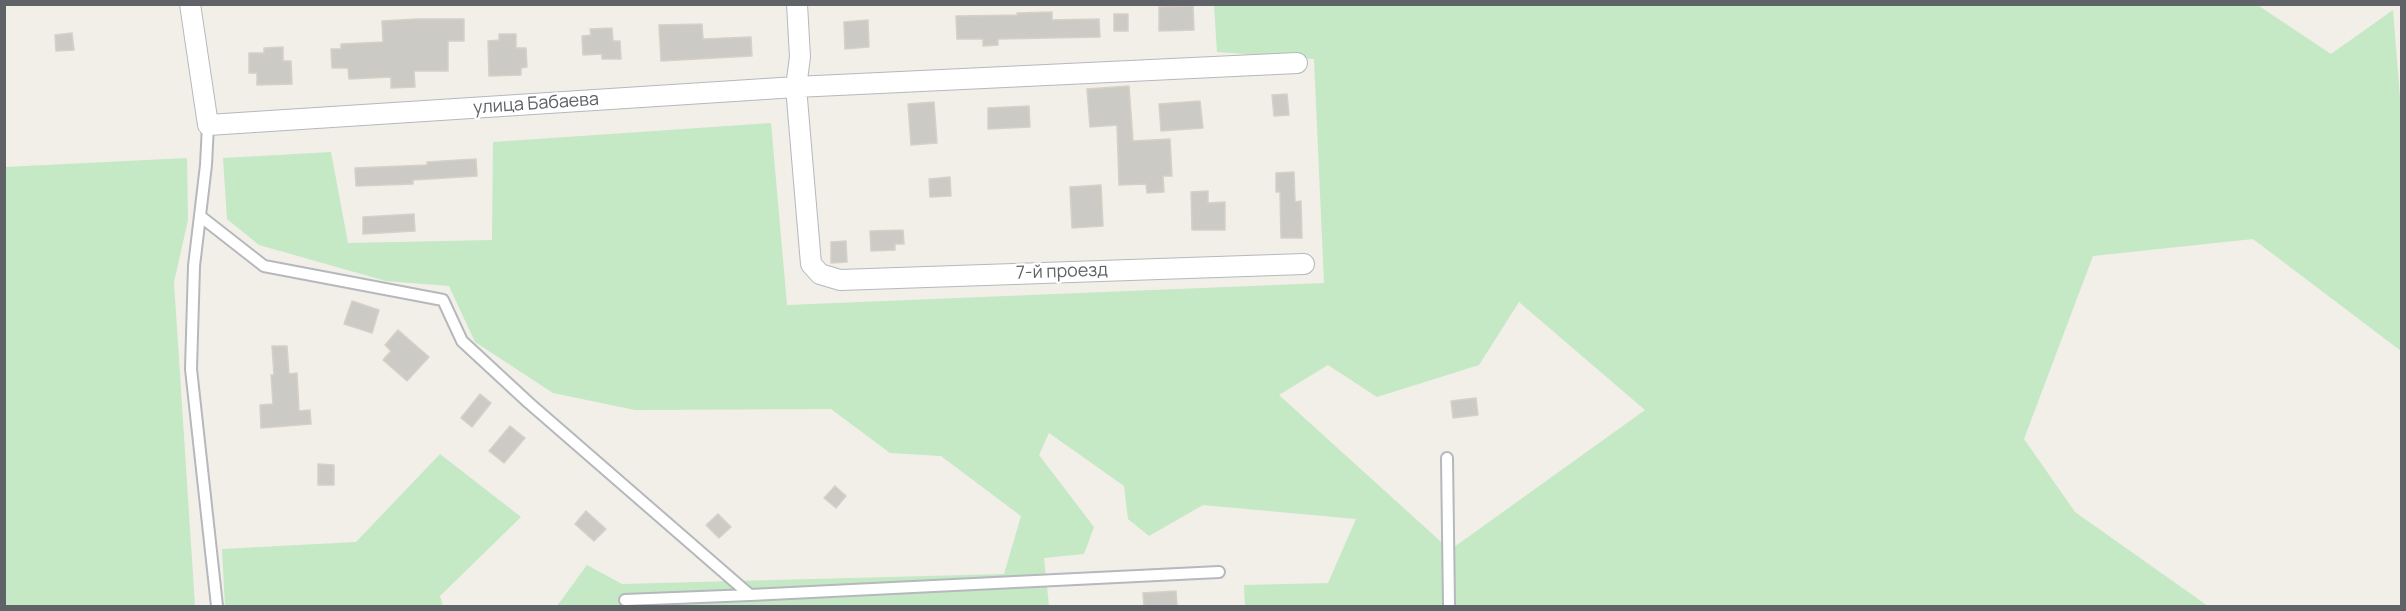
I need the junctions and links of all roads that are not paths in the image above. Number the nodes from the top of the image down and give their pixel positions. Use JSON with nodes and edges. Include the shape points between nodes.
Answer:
{"nodes":[{"id":1,"x":190,"y":4,"type":"edge"},
{"id":2,"x":797,"y":4,"type":"edge"},
{"id":3,"x":1297,"y":63,"type":"dead end"},
{"id":4,"x":796,"y":87,"type":"junction"},
{"id":5,"x":208,"y":125,"type":"junction"},
{"id":6,"x":200,"y":216,"type":"junction"},
{"id":7,"x":1304,"y":264,"type":"dead end"},
{"id":8,"x":1448,"y":458,"type":"dead end"},
{"id":9,"x":1219,"y":572,"type":"dead end"},
{"id":10,"x":750,"y":595,"type":"junction"},
{"id":11,"x":626,"y":600,"type":"dead end"},
{"id":12,"x":217,"y":606,"type":"edge"},
{"id":13,"x":1449,"y":606,"type":"edge"}],
"edges":[{"from":1,"to":5,"type":"street"},
{"from":2,"to":4,"type":"street","via":[[800,57]]},
{"from":3,"to":4,"type":"street","name":"улица Бабаева"},
{"from":4,"to":5,"type":"street","name":"улица Бабаева"},
{"from":4,"to":7,"type":"street","name":"7-й проезд","via":[[811,264],[820,274],[840,280]]},
{"from":5,"to":6,"type":"lane"},
{"from":6,"to":10,"type":"lane","via":[[264,266],[443,300],[462,341]]},
{"from":6,"to":12,"type":"lane","via":[[191,369]]},
{"from":8,"to":13,"type":"lane"},
{"from":9,"to":10,"type":"lane"},
{"from":10,"to":11,"type":"lane"}]}
